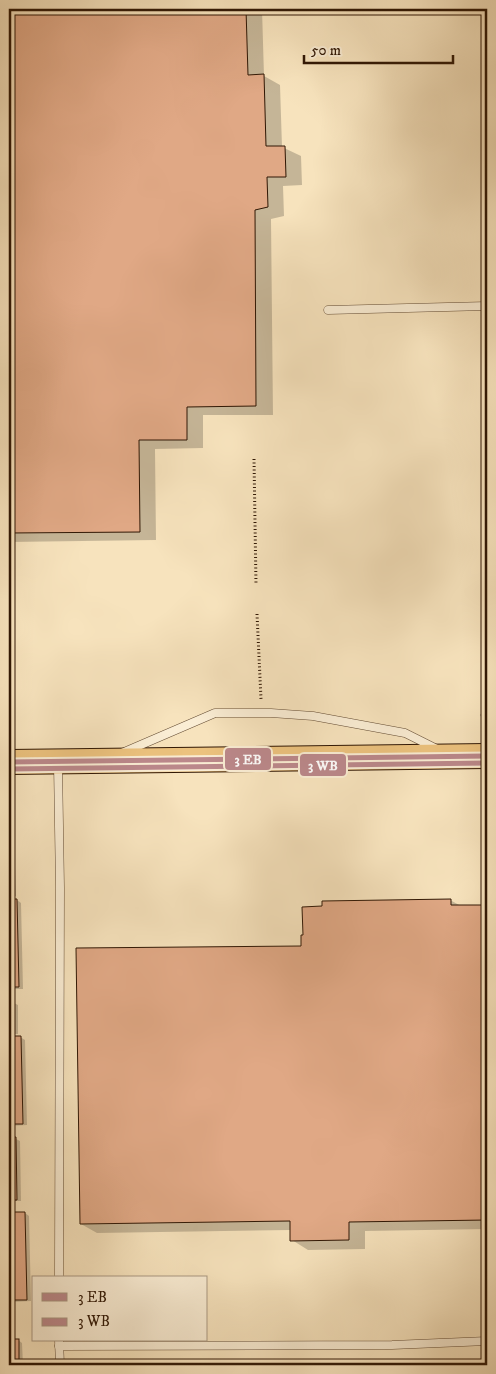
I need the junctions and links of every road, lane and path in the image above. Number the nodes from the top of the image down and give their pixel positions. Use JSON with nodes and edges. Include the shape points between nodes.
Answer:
{"nodes":[{"id":1,"x":487,"y":306,"type":"edge"},
{"id":2,"x":328,"y":310,"type":"dead end"},
{"id":3,"x":254,"y":459,"type":"dead end"},
{"id":4,"x":256,"y":584,"type":"dead end"},
{"id":5,"x":257,"y":614,"type":"dead end"},
{"id":6,"x":261,"y":702,"type":"dead end"},
{"id":7,"x":487,"y":756,"type":"edge"},
{"id":8,"x":452,"y":757,"type":"junction"},
{"id":9,"x":9,"y":762,"type":"edge"},
{"id":10,"x":58,"y":762,"type":"junction"},
{"id":11,"x":101,"y":762,"type":"junction"},
{"id":12,"x":60,"y":1276,"type":"edge"},
{"id":13,"x":487,"y":1341,"type":"edge"},
{"id":14,"x":59,"y":1343,"type":"edge"},
{"id":15,"x":60,"y":1365,"type":"edge"}],
"edges":[{"from":1,"to":2,"type":"lane"},
{"from":3,"to":4,"type":"path"},
{"from":5,"to":6,"type":"path"},
{"from":7,"to":8,"type":"main road"},
{"from":8,"to":11,"type":"main road"},
{"from":8,"to":11,"type":"lane","via":[[405,733],[313,716],[215,713]]},
{"from":9,"to":10,"type":"main road"},
{"from":10,"to":11,"type":"main road"},
{"from":10,"to":12,"type":"lane"},
{"from":13,"to":14,"type":"lane","via":[[392,1345]]},
{"from":14,"to":15,"type":"lane"}]}
